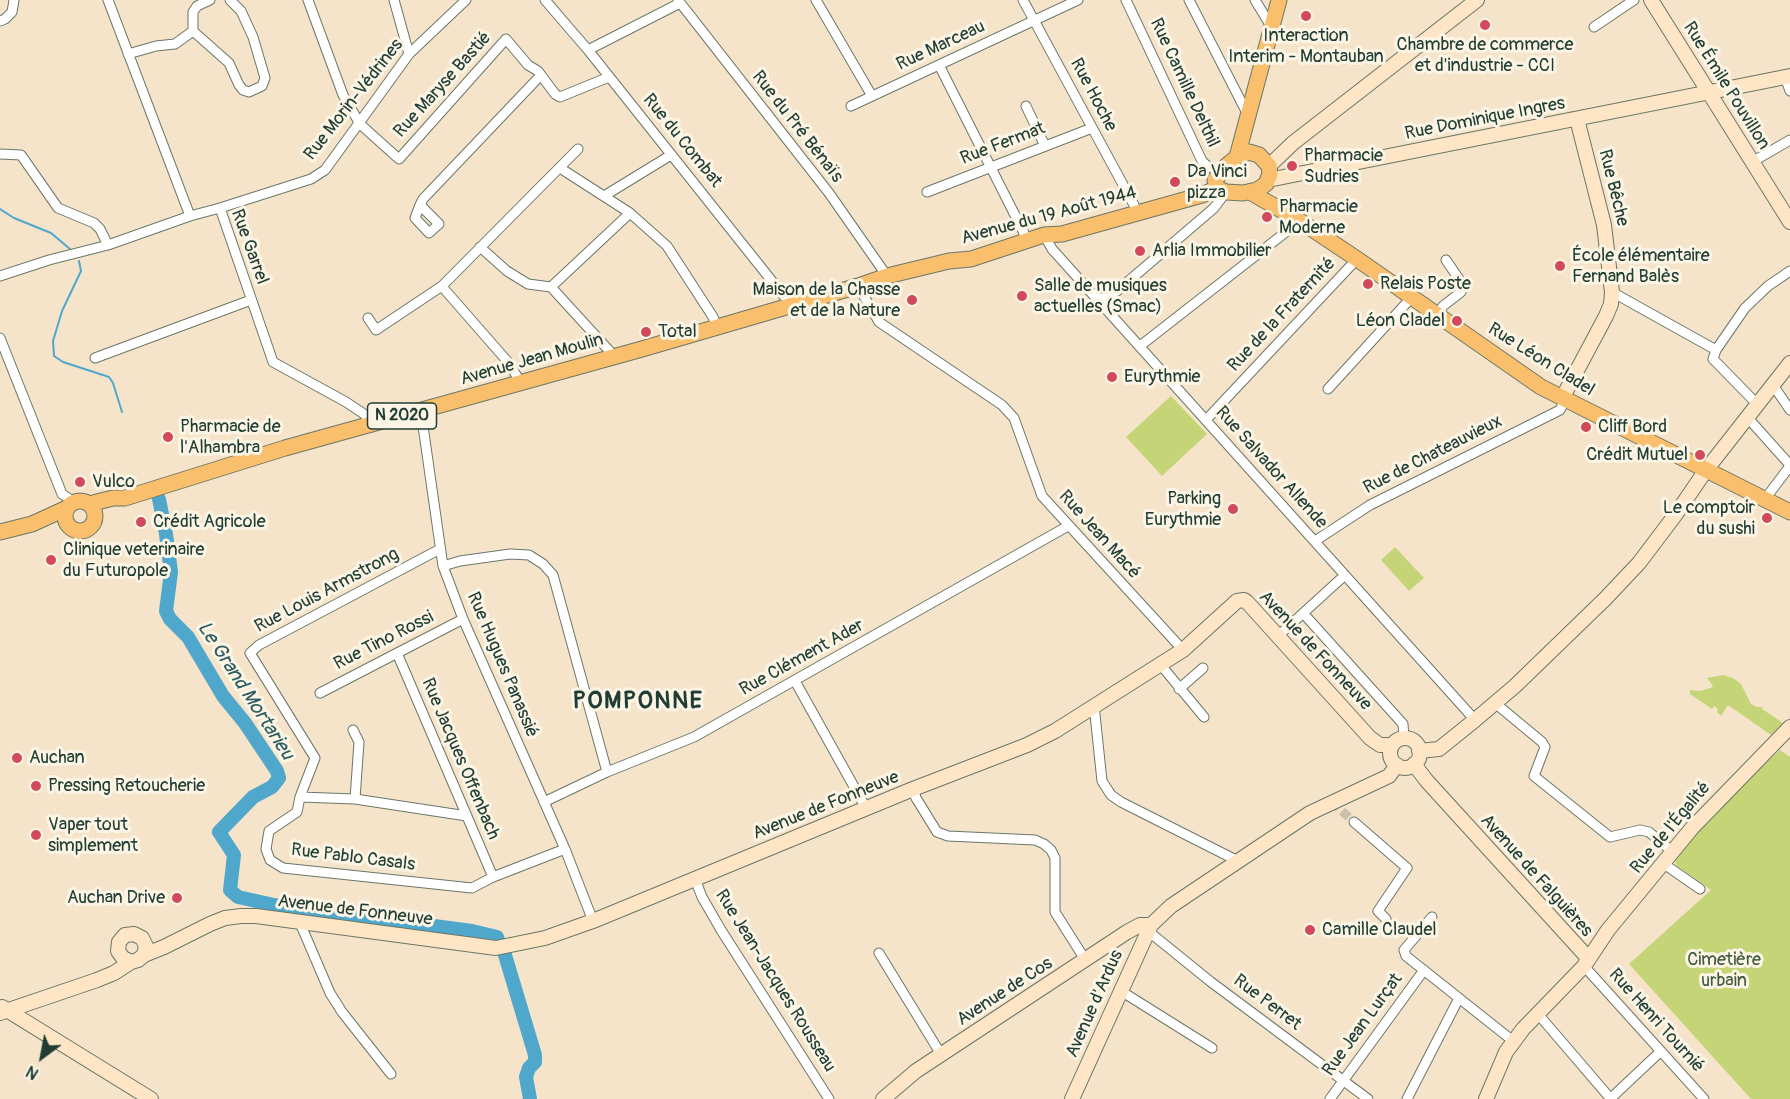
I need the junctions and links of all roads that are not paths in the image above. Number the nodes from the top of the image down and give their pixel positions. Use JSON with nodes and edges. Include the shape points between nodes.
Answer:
{"nodes":[{"id":1,"x":15,"y":0,"type":"edge"},
{"id":2,"x":108,"y":0,"type":"edge"},
{"id":3,"x":210,"y":0,"type":"edge"},
{"id":4,"x":230,"y":0,"type":"edge"},
{"id":5,"x":309,"y":0,"type":"edge"},
{"id":6,"x":394,"y":0,"type":"edge"},
{"id":7,"x":466,"y":0,"type":"edge"},
{"id":8,"x":545,"y":0,"type":"edge"},
{"id":9,"x":816,"y":0,"type":"edge"},
{"id":10,"x":1023,"y":0,"type":"edge"},
{"id":11,"x":1078,"y":0,"type":"edge"},
{"id":12,"x":1126,"y":0,"type":"edge"},
{"id":13,"x":1188,"y":0,"type":"edge"},
{"id":14,"x":1255,"y":0,"type":"edge"},
{"id":15,"x":1279,"y":0,"type":"edge"},
{"id":16,"x":1477,"y":0,"type":"edge"},
{"id":17,"x":1634,"y":0,"type":"edge"},
{"id":18,"x":1651,"y":0,"type":"edge"},
{"id":19,"x":679,"y":1,"type":"edge"},
{"id":20,"x":1034,"y":20,"type":"junction"},
{"id":21,"x":0,"y":21,"type":"edge"},
{"id":22,"x":1594,"y":27,"type":"dead end"},
{"id":23,"x":1272,"y":28,"type":"junction"},
{"id":24,"x":193,"y":31,"type":"junction"},
{"id":25,"x":588,"y":50,"type":"junction"},
{"id":26,"x":128,"y":54,"type":"junction"},
{"id":27,"x":409,"y":54,"type":"junction"},
{"id":28,"x":939,"y":65,"type":"junction"},
{"id":29,"x":541,"y":75,"type":"junction"},
{"id":30,"x":609,"y":77,"type":"junction"},
{"id":31,"x":1788,"y":81,"type":"edge"},
{"id":32,"x":1708,"y":92,"type":"junction"},
{"id":33,"x":872,"y":96,"type":"junction"},
{"id":34,"x":851,"y":106,"type":"dead end"},
{"id":35,"x":1026,"y":106,"type":"dead end"},
{"id":36,"x":1249,"y":117,"type":"junction"},
{"id":37,"x":1576,"y":119,"type":"junction"},
{"id":38,"x":360,"y":124,"type":"junction"},
{"id":39,"x":1092,"y":128,"type":"junction"},
{"id":40,"x":1789,"y":141,"type":"edge"},
{"id":41,"x":1045,"y":146,"type":"junction"},
{"id":42,"x":578,"y":149,"type":"dead end"},
{"id":43,"x":0,"y":154,"type":"edge"},
{"id":44,"x":671,"y":155,"type":"junction"},
{"id":45,"x":1237,"y":157,"type":"junction"},
{"id":46,"x":1752,"y":162,"type":"junction"},
{"id":47,"x":991,"y":167,"type":"junction"},
{"id":48,"x":560,"y":168,"type":"junction"},
{"id":49,"x":1266,"y":171,"type":"junction"},
{"id":50,"x":1220,"y":183,"type":"junction"},
{"id":51,"x":927,"y":192,"type":"dead end"},
{"id":52,"x":1250,"y":192,"type":"junction"},
{"id":53,"x":604,"y":196,"type":"junction"},
{"id":54,"x":420,"y":205,"type":"dead end"},
{"id":55,"x":1134,"y":205,"type":"junction"},
{"id":56,"x":220,"y":208,"type":"junction"},
{"id":57,"x":630,"y":213,"type":"junction"},
{"id":58,"x":190,"y":216,"type":"junction"},
{"id":59,"x":1294,"y":217,"type":"junction"},
{"id":60,"x":1790,"y":222,"type":"edge"},
{"id":61,"x":1044,"y":235,"type":"junction"},
{"id":62,"x":1024,"y":238,"type":"junction"},
{"id":63,"x":108,"y":245,"type":"junction"},
{"id":64,"x":480,"y":247,"type":"junction"},
{"id":65,"x":1358,"y":259,"type":"junction"},
{"id":66,"x":1446,"y":260,"type":"dead end"},
{"id":67,"x":950,"y":261,"type":"joint"},
{"id":68,"x":1790,"y":271,"type":"edge"},
{"id":69,"x":0,"y":276,"type":"edge"},
{"id":70,"x":887,"y":276,"type":"junction"},
{"id":71,"x":858,"y":286,"type":"junction"},
{"id":72,"x":551,"y":287,"type":"junction"},
{"id":73,"x":443,"y":288,"type":"junction"},
{"id":74,"x":1117,"y":291,"type":"junction"},
{"id":75,"x":1612,"y":292,"type":"junction"},
{"id":76,"x":1096,"y":298,"type":"junction"},
{"id":77,"x":1411,"y":298,"type":"junction"},
{"id":78,"x":251,"y":300,"type":"junction"},
{"id":79,"x":791,"y":305,"type":"junction"},
{"id":80,"x":1109,"y":312,"type":"junction"},
{"id":81,"x":1437,"y":315,"type":"junction"},
{"id":82,"x":368,"y":318,"type":"dead end"},
{"id":83,"x":717,"y":327,"type":"junction"},
{"id":84,"x":0,"y":339,"type":"edge"},
{"id":85,"x":1140,"y":346,"type":"junction"},
{"id":86,"x":1716,"y":350,"type":"junction"},
{"id":87,"x":615,"y":357,"type":"junction"},
{"id":88,"x":95,"y":358,"type":"dead end"},
{"id":89,"x":1790,"y":363,"type":"edge"},
{"id":90,"x":521,"y":383,"type":"junction"},
{"id":91,"x":1773,"y":385,"type":"junction"},
{"id":92,"x":1328,"y":389,"type":"dead end"},
{"id":93,"x":1564,"y":400,"type":"junction"},
{"id":94,"x":1757,"y":404,"type":"junction"},
{"id":95,"x":1790,"y":410,"type":"edge"},
{"id":96,"x":421,"y":411,"type":"junction"},
{"id":97,"x":1748,"y":418,"type":"junction"},
{"id":98,"x":1206,"y":420,"type":"junction"},
{"id":99,"x":372,"y":424,"type":"junction"},
{"id":100,"x":1790,"y":465,"type":"edge"},
{"id":101,"x":1706,"y":470,"type":"junction"},
{"id":102,"x":1781,"y":504,"type":"edge"},
{"id":103,"x":78,"y":510,"type":"junction"},
{"id":104,"x":1068,"y":526,"type":"junction"},
{"id":105,"x":0,"y":532,"type":"edge"},
{"id":106,"x":1315,"y":541,"type":"junction"},
{"id":107,"x":440,"y":549,"type":"junction"},
{"id":108,"x":443,"y":566,"type":"junction"},
{"id":109,"x":1345,"y":575,"type":"junction"},
{"id":110,"x":1303,"y":613,"type":"junction"},
{"id":111,"x":463,"y":620,"type":"junction"},
{"id":112,"x":1278,"y":636,"type":"junction"},
{"id":113,"x":1183,"y":650,"type":"junction"},
{"id":114,"x":397,"y":653,"type":"junction"},
{"id":115,"x":1160,"y":664,"type":"junction"},
{"id":116,"x":1203,"y":668,"type":"dead end"},
{"id":117,"x":795,"y":681,"type":"junction"},
{"id":118,"x":1179,"y":689,"type":"junction"},
{"id":119,"x":320,"y":693,"type":"dead end"},
{"id":120,"x":1495,"y":703,"type":"junction"},
{"id":121,"x":1094,"y":705,"type":"junction"},
{"id":122,"x":1203,"y":717,"type":"dead end"},
{"id":123,"x":1475,"y":720,"type":"junction"},
{"id":124,"x":1790,"y":727,"type":"edge"},
{"id":125,"x":353,"y":730,"type":"dead end"},
{"id":126,"x":1398,"y":742,"type":"junction"},
{"id":127,"x":1417,"y":758,"type":"junction"},
{"id":128,"x":1397,"y":765,"type":"junction"},
{"id":129,"x":607,"y":772,"type":"junction"},
{"id":130,"x":913,"y":789,"type":"junction"},
{"id":131,"x":300,"y":798,"type":"junction"},
{"id":132,"x":355,"y":799,"type":"junction"},
{"id":133,"x":544,"y":802,"type":"junction"},
{"id":134,"x":867,"y":810,"type":"junction"},
{"id":135,"x":467,"y":816,"type":"junction"},
{"id":136,"x":1354,"y":822,"type":"tunnel mouth"},
{"id":137,"x":565,"y":849,"type":"junction"},
{"id":138,"x":1673,"y":852,"type":"junction"},
{"id":139,"x":1238,"y":861,"type":"junction"},
{"id":140,"x":1664,"y":864,"type":"junction"},
{"id":141,"x":493,"y":877,"type":"junction"},
{"id":142,"x":695,"y":879,"type":"junction"},
{"id":143,"x":1700,"y":889,"type":"dead end"},
{"id":144,"x":1432,"y":917,"type":"dead end"},
{"id":145,"x":1386,"y":919,"type":"dead end"},
{"id":146,"x":593,"y":921,"type":"junction"},
{"id":147,"x":300,"y":922,"type":"junction"},
{"id":148,"x":1150,"y":928,"type":"junction"},
{"id":149,"x":142,"y":938,"type":"junction"},
{"id":150,"x":179,"y":940,"type":"junction"},
{"id":151,"x":118,"y":951,"type":"junction"},
{"id":152,"x":879,"y":953,"type":"dead end"},
{"id":153,"x":144,"y":955,"type":"junction"},
{"id":154,"x":1086,"y":961,"type":"junction"},
{"id":155,"x":130,"y":962,"type":"junction"},
{"id":156,"x":1586,"y":963,"type":"junction"},
{"id":157,"x":1424,"y":970,"type":"junction"},
{"id":158,"x":106,"y":976,"type":"junction"},
{"id":159,"x":1121,"y":991,"type":"junction"},
{"id":160,"x":1459,"y":998,"type":"junction"},
{"id":161,"x":2,"y":1010,"type":"edge"},
{"id":162,"x":1538,"y":1014,"type":"junction"},
{"id":163,"x":1513,"y":1041,"type":"junction"},
{"id":164,"x":1212,"y":1048,"type":"dead end"},
{"id":165,"x":1661,"y":1051,"type":"junction"},
{"id":166,"x":942,"y":1056,"type":"junction"},
{"id":167,"x":391,"y":1074,"type":"dead end"},
{"id":168,"x":1343,"y":1080,"type":"junction"},
{"id":169,"x":1489,"y":1098,"type":"edge"},
{"id":170,"x":1610,"y":1098,"type":"edge"},
{"id":171,"x":151,"y":1099,"type":"edge"},
{"id":172,"x":829,"y":1099,"type":"edge"},
{"id":173,"x":883,"y":1099,"type":"edge"},
{"id":174,"x":1072,"y":1099,"type":"edge"},
{"id":175,"x":1330,"y":1099,"type":"edge"},
{"id":176,"x":1368,"y":1099,"type":"edge"},
{"id":177,"x":1407,"y":1099,"type":"edge"},
{"id":178,"x":1704,"y":1099,"type":"edge"}],
"edges":[{"from":1,"to":21,"type":"street","via":[[12,12]]},
{"from":2,"to":26,"type":"street"},
{"from":3,"to":24,"type":"street","via":[[195,9]]},
{"from":4,"to":24,"type":"street","via":[[241,10],[255,43],[265,78],[262,87],[243,90],[229,63]]},
{"from":5,"to":38,"type":"street","via":[[343,95]]},
{"from":6,"to":27,"type":"street"},
{"from":7,"to":27,"type":"street","name":"Rue Morin-Védrines"},
{"from":8,"to":25,"type":"street","name":"Rue du Combat"},
{"from":9,"to":33,"type":"street"},
{"from":10,"to":20,"type":"street","name":"Rue Hoche"},
{"from":11,"to":20,"type":"street","name":"Rue Marceau"},
{"from":12,"to":50,"type":"street","name":"Rue Camille Delthil","via":[[1202,160]]},
{"from":13,"to":36,"type":"street"},
{"from":14,"to":23,"type":"street"},
{"from":15,"to":23,"type":"main road"},
{"from":16,"to":49,"type":"street","via":[[1293,143]]},
{"from":17,"to":22,"type":"street"},
{"from":18,"to":32,"type":"street","name":"Rue Émile Pouvillon"},
{"from":19,"to":25,"type":"street"},
{"from":19,"to":70,"type":"street","name":"Rue du Pré Bénaïs","via":[[829,194]]},
{"from":20,"to":28,"type":"street","name":"Rue Marceau"},
{"from":20,"to":39,"type":"street","name":"Rue Hoche"},
{"from":23,"to":36,"type":"main road"},
{"from":24,"to":26,"type":"street","via":[[175,45]]},
{"from":25,"to":30,"type":"street","name":"Rue du Combat"},
{"from":26,"to":58,"type":"street"},
{"from":27,"to":38,"type":"street","name":"Rue Morin-Védrines"},
{"from":28,"to":33,"type":"street","name":"Rue Marceau"},
{"from":28,"to":47,"type":"street"},
{"from":29,"to":30,"type":"street","name":"Rue Maryse Bastié","via":[[560,97]]},
{"from":29,"to":38,"type":"street","name":"Rue Maryse Bastié","via":[[528,66],[506,39],[399,159]]},
{"from":29,"to":54,"type":"street"},
{"from":30,"to":44,"type":"street","name":"Rue du Combat"},
{"from":31,"to":32,"type":"street","name":"Rue Dominique Ingres"},
{"from":32,"to":37,"type":"street","name":"Rue Dominique Ingres"},
{"from":32,"to":46,"type":"street","name":"Rue Émile Pouvillon"},
{"from":33,"to":34,"type":"street","name":"Rue Marceau"},
{"from":35,"to":41,"type":"street"},
{"from":36,"to":45,"type":"main road"},
{"from":37,"to":49,"type":"street","name":"Rue Dominique Ingres"},
{"from":37,"to":75,"type":"street","name":"Rue Bêche","via":[[1604,225]]},
{"from":38,"to":56,"type":"street","name":"Rue Morin-Védrines","via":[[325,170],[311,179]]},
{"from":39,"to":41,"type":"street","name":"Rue Fermat"},
{"from":39,"to":55,"type":"street","name":"Rue Hoche"},
{"from":40,"to":46,"type":"street"},
{"from":41,"to":47,"type":"street","name":"Rue Fermat"},
{"from":42,"to":48,"type":"street"},
{"from":43,"to":63,"type":"street","via":[[21,155],[58,208],[94,223]]},
{"from":44,"to":53,"type":"street"},
{"from":44,"to":79,"type":"street","name":"Rue du Combat"},
{"from":45,"to":49,"type":"main road","via":[[1249,153]]},
{"from":45,"to":50,"type":"main road"},
{"from":46,"to":60,"type":"street","name":"Rue Émile Pouvillon"},
{"from":47,"to":51,"type":"street","name":"Rue Fermat"},
{"from":47,"to":62,"type":"street"},
{"from":48,"to":53,"type":"street"},
{"from":48,"to":64,"type":"street"},
{"from":49,"to":52,"type":"main road","via":[[1262,188]]},
{"from":49,"to":59,"type":"main road","name":"Rue Léon Cladel"},
{"from":50,"to":52,"type":"main road"},
{"from":50,"to":55,"type":"main road","name":"Avenue du 19 Août 1944"},
{"from":50,"to":61,"type":"main road","name":"Avenue du 19 Août 1944","via":[[1202,195],[1062,234]]},
{"from":50,"to":74,"type":"street","via":[[1214,208]]},
{"from":52,"to":59,"type":"main road","name":"Rue Léon Cladel"},
{"from":53,"to":57,"type":"street"},
{"from":55,"to":62,"type":"main road","name":"Avenue du 19 Août 1944"},
{"from":56,"to":58,"type":"street","name":"Rue Garrel"},
{"from":56,"to":78,"type":"street","name":"Rue Garrel"},
{"from":57,"to":72,"type":"street"},
{"from":57,"to":83,"type":"street","via":[[667,246]]},
{"from":58,"to":63,"type":"street","name":"Rue Garrel"},
{"from":59,"to":65,"type":"main road","name":"Rue Léon Cladel"},
{"from":59,"to":85,"type":"street"},
{"from":61,"to":62,"type":"main road","name":"Avenue du 19 Août 1944"},
{"from":61,"to":76,"type":"street","name":"Rue Salvador Allende"},
{"from":62,"to":67,"type":"main road","name":"Avenue du 19 Août 1944","via":[[985,250],[965,251]]},
{"from":63,"to":69,"type":"street","name":"Rue Garrel"},
{"from":64,"to":72,"type":"street","via":[[528,284]]},
{"from":64,"to":73,"type":"street"},
{"from":65,"to":77,"type":"main road","name":"Rue Léon Cladel"},
{"from":65,"to":98,"type":"street","name":"Rue de la Fraternité"},
{"from":66,"to":81,"type":"street","via":[[1463,285],[1461,292]]},
{"from":67,"to":70,"type":"main road","name":"Avenue Jean Moulin","number":"N 2020"},
{"from":68,"to":86,"type":"street","via":[[1745,308]]},
{"from":70,"to":71,"type":"main road","name":"Avenue Jean Moulin","number":"N 2020"},
{"from":71,"to":79,"type":"main road","name":"Avenue Jean Moulin","number":"N 2020"},
{"from":71,"to":104,"type":"street","name":"Rue Jean Macé","via":[[879,322],[1008,411],[1042,496]]},
{"from":72,"to":87,"type":"street"},
{"from":73,"to":82,"type":"street","via":[[376,330]]},
{"from":73,"to":90,"type":"street","via":[[508,362]]},
{"from":74,"to":76,"type":"street"},
{"from":74,"to":80,"type":"street"},
{"from":75,"to":86,"type":"street"},
{"from":75,"to":93,"type":"street","name":"Rue Bêche","via":[[1606,316]]},
{"from":76,"to":80,"type":"street","name":"Rue Salvador Allende"},
{"from":77,"to":81,"type":"main road","name":"Rue Léon Cladel"},
{"from":77,"to":92,"type":"street"},
{"from":78,"to":88,"type":"street"},
{"from":78,"to":99,"type":"street","name":"Rue Garrel","via":[[273,362],[346,402]]},
{"from":79,"to":83,"type":"main road","name":"Avenue Jean Moulin","number":"N 2020"},
{"from":80,"to":85,"type":"street","name":"Rue Salvador Allende"},
{"from":81,"to":93,"type":"main road","name":"Rue Léon Cladel"},
{"from":83,"to":87,"type":"main road","name":"Avenue Jean Moulin","number":"N 2020"},
{"from":84,"to":103,"type":"street","via":[[62,494]]},
{"from":85,"to":98,"type":"street","name":"Rue Salvador Allende"},
{"from":86,"to":94,"type":"street","via":[[1713,359]]},
{"from":87,"to":90,"type":"main road","name":"Avenue Jean Moulin","number":"N 2020"},
{"from":89,"to":91,"type":"street"},
{"from":90,"to":96,"type":"main road","name":"Avenue Jean Moulin","number":"N 2020"},
{"from":91,"to":94,"type":"street"},
{"from":91,"to":95,"type":"street"},
{"from":93,"to":101,"type":"main road","name":"Rue Léon Cladel"},
{"from":93,"to":106,"type":"street","name":"Rue de Chateauvieux","via":[[1560,410],[1370,505]]},
{"from":94,"to":97,"type":"street"},
{"from":96,"to":99,"type":"main road","name":"Avenue Jean Moulin","number":"N 2020"},
{"from":96,"to":107,"type":"street","name":"Rue Hugues Panassié"},
{"from":97,"to":100,"type":"street"},
{"from":97,"to":101,"type":"street"},
{"from":98,"to":106,"type":"street","name":"Rue Salvador Allende"},
{"from":99,"to":103,"type":"main road","name":"Avenue Jean Moulin","number":"N 2020"},
{"from":100,"to":102,"type":"street"},
{"from":101,"to":102,"type":"main road","name":"Rue Léon Cladel"},
{"from":101,"to":120,"type":"street","via":[[1639,563]]},
{"from":103,"to":105,"type":"main road","name":"Avenue Jean Moulin","number":"N 2020"},
{"from":104,"to":113,"type":"street","name":"Rue Jean Macé"},
{"from":104,"to":117,"type":"street","name":"Rue Clément Ader"},
{"from":106,"to":109,"type":"street","name":"Rue Salvador Allende"},
{"from":107,"to":108,"type":"street","name":"Rue Hugues Panassié"},
{"from":107,"to":131,"type":"street","name":"Rue Louis Armstrong","via":[[250,652],[315,758]]},
{"from":108,"to":111,"type":"street","name":"Rue Hugues Panassié"},
{"from":108,"to":129,"type":"street","via":[[510,554],[530,555],[553,575]]},
{"from":109,"to":110,"type":"street"},
{"from":109,"to":123,"type":"street","name":"Rue Salvador Allende"},
{"from":110,"to":112,"type":"street"},
{"from":110,"to":126,"type":"street","via":[[1403,724]]},
{"from":111,"to":114,"type":"street","name":"Rue Tino Rossi"},
{"from":111,"to":133,"type":"street","name":"Rue Hugues Panassié"},
{"from":112,"to":113,"type":"street","name":"Avenue de Fonneuve","via":[[1244,600],[1233,604]]},
{"from":112,"to":126,"type":"street","name":"Avenue de Fonneuve","via":[[1370,738],[1380,745]]},
{"from":113,"to":115,"type":"street","name":"Avenue de Fonneuve"},
{"from":114,"to":119,"type":"street","name":"Rue Tino Rossi"},
{"from":114,"to":135,"type":"street","name":"Rue Jacques Offenbach"},
{"from":115,"to":118,"type":"street"},
{"from":115,"to":121,"type":"street","name":"Avenue de Fonneuve"},
{"from":116,"to":118,"type":"street"},
{"from":117,"to":129,"type":"street","name":"Rue Clément Ader","via":[[694,737]]},
{"from":117,"to":134,"type":"street"},
{"from":118,"to":122,"type":"street"},
{"from":120,"to":123,"type":"street"},
{"from":120,"to":138,"type":"street","via":[[1545,747],[1534,776],[1610,837],[1640,830],[1649,832]]},
{"from":121,"to":130,"type":"street","name":"Avenue de Fonneuve","via":[[1027,745]]},
{"from":121,"to":139,"type":"street","via":[[1102,782],[1111,795]]},
{"from":123,"to":127,"type":"street","via":[[1438,749]]},
{"from":124,"to":138,"type":"street","name":"Rue de l'Égalité","via":[[1719,798]]},
{"from":125,"to":132,"type":"street","via":[[359,742]]},
{"from":126,"to":127,"type":"street","via":[[1412,741]]},
{"from":126,"to":128,"type":"street","via":[[1390,754]]},
{"from":127,"to":128,"type":"street","via":[[1406,768]]},
{"from":127,"to":156,"type":"street","name":"Avenue de Falguières","via":[[1426,780]]},
{"from":128,"to":139,"type":"street","via":[[1389,776],[1310,813]]},
{"from":129,"to":133,"type":"street","name":"Rue Clément Ader"},
{"from":130,"to":134,"type":"street","name":"Avenue de Fonneuve"},
{"from":130,"to":154,"type":"street","via":[[937,832],[948,836],[1035,840],[1051,850],[1055,858],[1055,912]]},
{"from":131,"to":132,"type":"street"},
{"from":131,"to":141,"type":"street","name":"Rue Pablo Casals","via":[[297,812],[269,831],[266,849],[270,860],[284,868],[472,888]]},
{"from":132,"to":135,"type":"street"},
{"from":133,"to":137,"type":"street","name":"Rue Hugues Panassié"},
{"from":134,"to":142,"type":"street","name":"Avenue de Fonneuve"},
{"from":135,"to":141,"type":"street","name":"Rue Jacques Offenbach"},
{"from":136,"to":145,"type":"street","via":[[1407,868],[1378,911]]},
{"from":137,"to":141,"type":"street","name":"Rue Pablo Casals"},
{"from":137,"to":146,"type":"street","name":"Rue Hugues Panassié"},
{"from":138,"to":140,"type":"street","name":"Rue de l'Égalité"},
{"from":139,"to":148,"type":"street","via":[[1171,906]]},
{"from":140,"to":143,"type":"street"},
{"from":140,"to":156,"type":"street","name":"Rue de l'Égalité","via":[[1608,930]]},
{"from":142,"to":146,"type":"street","name":"Avenue de Fonneuve"},
{"from":142,"to":172,"type":"street","name":"Rue Jean-Jacques Rousseau","via":[[721,930]]},
{"from":144,"to":157,"type":"street","via":[[1404,950]]},
{"from":146,"to":147,"type":"street","name":"Avenue de Fonneuve","via":[[544,938],[496,948]]},
{"from":147,"to":150,"type":"street","name":"Avenue de Fonneuve","via":[[256,916],[225,918]]},
{"from":147,"to":167,"type":"street","via":[[330,993]]},
{"from":148,"to":154,"type":"street","name":"Avenue de Cos","via":[[1140,925]]},
{"from":148,"to":159,"type":"street","name":"Avenue d'Ardus"},
{"from":148,"to":168,"type":"street","name":"Rue Perret","via":[[1211,982]]},
{"from":149,"to":150,"type":"street","name":"Avenue de Fonneuve","via":[[157,942]]},
{"from":149,"to":151,"type":"street","name":"Avenue de Fonneuve","via":[[125,935]]},
{"from":149,"to":153,"type":"street","via":[[146,946]]},
{"from":150,"to":153,"type":"street","name":"Avenue de Fonneuve"},
{"from":151,"to":155,"type":"street"},
{"from":151,"to":158,"type":"street","name":"Avenue de Fonneuve","via":[[115,968]]},
{"from":152,"to":166,"type":"street"},
{"from":153,"to":155,"type":"street","name":"Avenue de Fonneuve"},
{"from":154,"to":166,"type":"street","name":"Avenue de Cos"},
{"from":155,"to":158,"type":"street","name":"Avenue de Fonneuve"},
{"from":156,"to":162,"type":"street","name":"Avenue de Falguières"},
{"from":156,"to":165,"type":"street","name":"Rue Henri Tournié"},
{"from":157,"to":160,"type":"street"},
{"from":157,"to":168,"type":"street","name":"Rue Jean Lurçat"},
{"from":158,"to":161,"type":"street","name":"Avenue de Fonneuve"},
{"from":159,"to":164,"type":"street"},
{"from":159,"to":174,"type":"street","name":"Avenue d'Ardus"},
{"from":160,"to":163,"type":"street"},
{"from":160,"to":177,"type":"street"},
{"from":161,"to":171,"type":"street"},
{"from":162,"to":163,"type":"street","name":"Avenue de Falguières"},
{"from":162,"to":170,"type":"street"},
{"from":163,"to":169,"type":"street","name":"Avenue de Falguières"},
{"from":165,"to":170,"type":"street"},
{"from":165,"to":178,"type":"street","name":"Rue Henri Tournié"},
{"from":166,"to":173,"type":"street","name":"Avenue de Cos","via":[[916,1071]]},
{"from":168,"to":175,"type":"street","name":"Rue Jean Lurçat"},
{"from":168,"to":176,"type":"street","name":"Rue Perret"}]}
